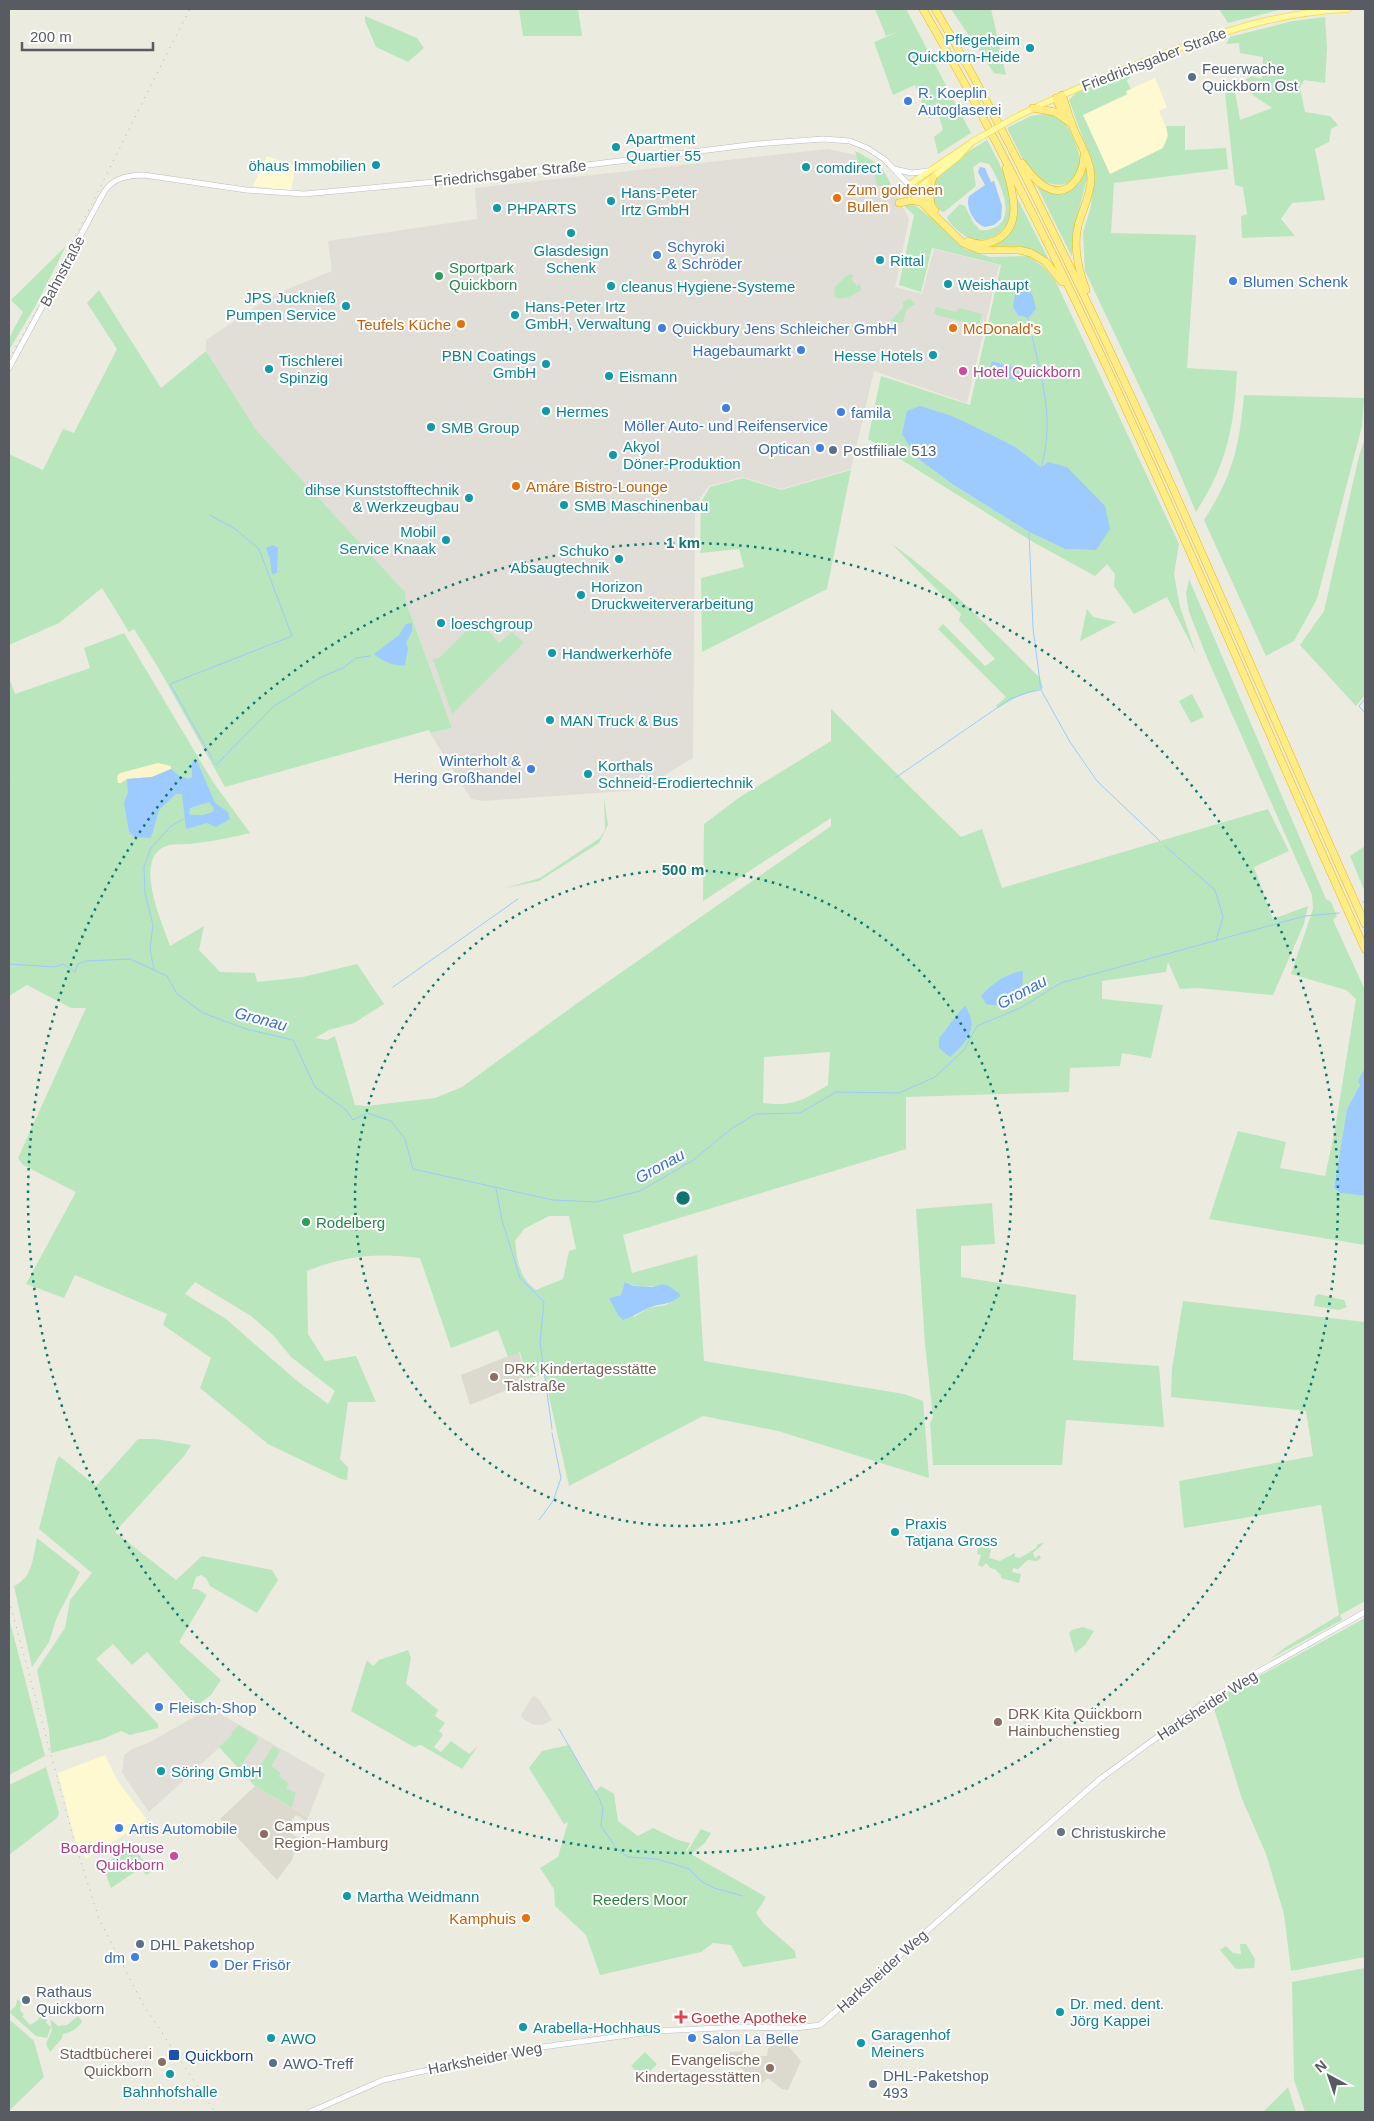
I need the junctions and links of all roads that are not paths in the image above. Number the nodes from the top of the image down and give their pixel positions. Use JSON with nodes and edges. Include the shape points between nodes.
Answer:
{"nodes":[{"id":1,"x":923,"y":9,"type":"edge"},
{"id":2,"x":935,"y":9,"type":"edge"},
{"id":3,"x":1348,"y":9,"type":"edge"},
{"id":4,"x":1059,"y":96,"type":"junction"},
{"id":5,"x":1033,"y":108,"type":"junction"},
{"id":6,"x":1063,"y":116,"type":"junction"},
{"id":7,"x":1071,"y":123,"type":"junction"},
{"id":8,"x":1001,"y":151,"type":"junction"},
{"id":9,"x":1012,"y":151,"type":"junction"},
{"id":10,"x":1084,"y":153,"type":"junction"},
{"id":11,"x":893,"y":168,"type":"junction"},
{"id":12,"x":930,"y":174,"type":"junction"},
{"id":13,"x":120,"y":178,"type":"joint"},
{"id":14,"x":909,"y":184,"type":"junction"},
{"id":15,"x":915,"y":191,"type":"junction"},
{"id":16,"x":921,"y":202,"type":"junction"},
{"id":17,"x":899,"y":203,"type":"dead end"},
{"id":18,"x":932,"y":206,"type":"junction"},
{"id":19,"x":1076,"y":303,"type":"junction"},
{"id":20,"x":1091,"y":309,"type":"junction"},
{"id":21,"x":9,"y":368,"type":"edge"},
{"id":22,"x":1365,"y":924,"type":"edge"},
{"id":23,"x":1365,"y":949,"type":"edge"},
{"id":24,"x":1365,"y":1612,"type":"edge"},
{"id":25,"x":310,"y":2112,"type":"edge"}],
"edges":[{"from":1,"to":8,"type":"highway"},
{"from":2,"to":9,"type":"highway"},
{"from":3,"to":4,"type":"main road","name":"Friedrichsgaber Straße","via":[[1273,18],[1220,32]]},
{"from":4,"to":5,"type":"main road","name":"Friedrichsgaber Straße"},
{"from":4,"to":6,"type":"highway"},
{"from":4,"to":7,"type":"highway"},
{"from":5,"to":6,"type":"highway"},
{"from":5,"to":12,"type":"main road","name":"Friedrichsgaber Straße","bridge":true,"via":[[972,143]]},
{"from":6,"to":7,"type":"highway"},
{"from":7,"to":10,"type":"highway"},
{"from":8,"to":18,"type":"highway","via":[[1014,208],[1012,222],[1002,236],[988,243],[971,242],[956,233]]},
{"from":8,"to":19,"type":"highway"},
{"from":9,"to":10,"type":"highway","via":[[1037,180],[1055,189],[1069,187],[1078,179]]},
{"from":9,"to":20,"type":"highway"},
{"from":10,"to":20,"type":"highway","via":[[1090,168],[1090,188],[1076,245]]},
{"from":11,"to":12,"type":"main road","name":"Friedrichsgaber Straße"},
{"from":11,"to":13,"type":"main road","name":"Friedrichsgaber Straße","via":[[879,155],[859,144],[832,139],[756,144],[342,192],[275,193],[144,175]]},
{"from":11,"to":14,"type":"main road","name":"Friedrichsgaber Straße"},
{"from":12,"to":14,"type":"main road","name":"Friedrichsgaber Straße"},
{"from":12,"to":15,"type":"main road","name":"Friedrichsgaber Straße"},
{"from":12,"to":18,"type":"highway","via":[[928,190]]},
{"from":13,"to":21,"type":"main road","name":"Bahnstraße","via":[[104,192]]},
{"from":14,"to":15,"type":"main road","name":"Friedrichsgaber Straße"},
{"from":15,"to":16,"type":"highway"},
{"from":15,"to":18,"type":"highway"},
{"from":16,"to":17,"type":"highway"},
{"from":16,"to":19,"type":"highway","via":[[968,245],[985,250],[1019,250],[1038,256],[1052,269]]},
{"from":19,"to":23,"type":"highway"},
{"from":20,"to":22,"type":"highway"},
{"from":24,"to":25,"type":"main road","name":"Harksheider Weg","via":[[1208,1700],[1100,1778],[820,2025],[657,2031],[514,2051],[383,2080]]}]}
